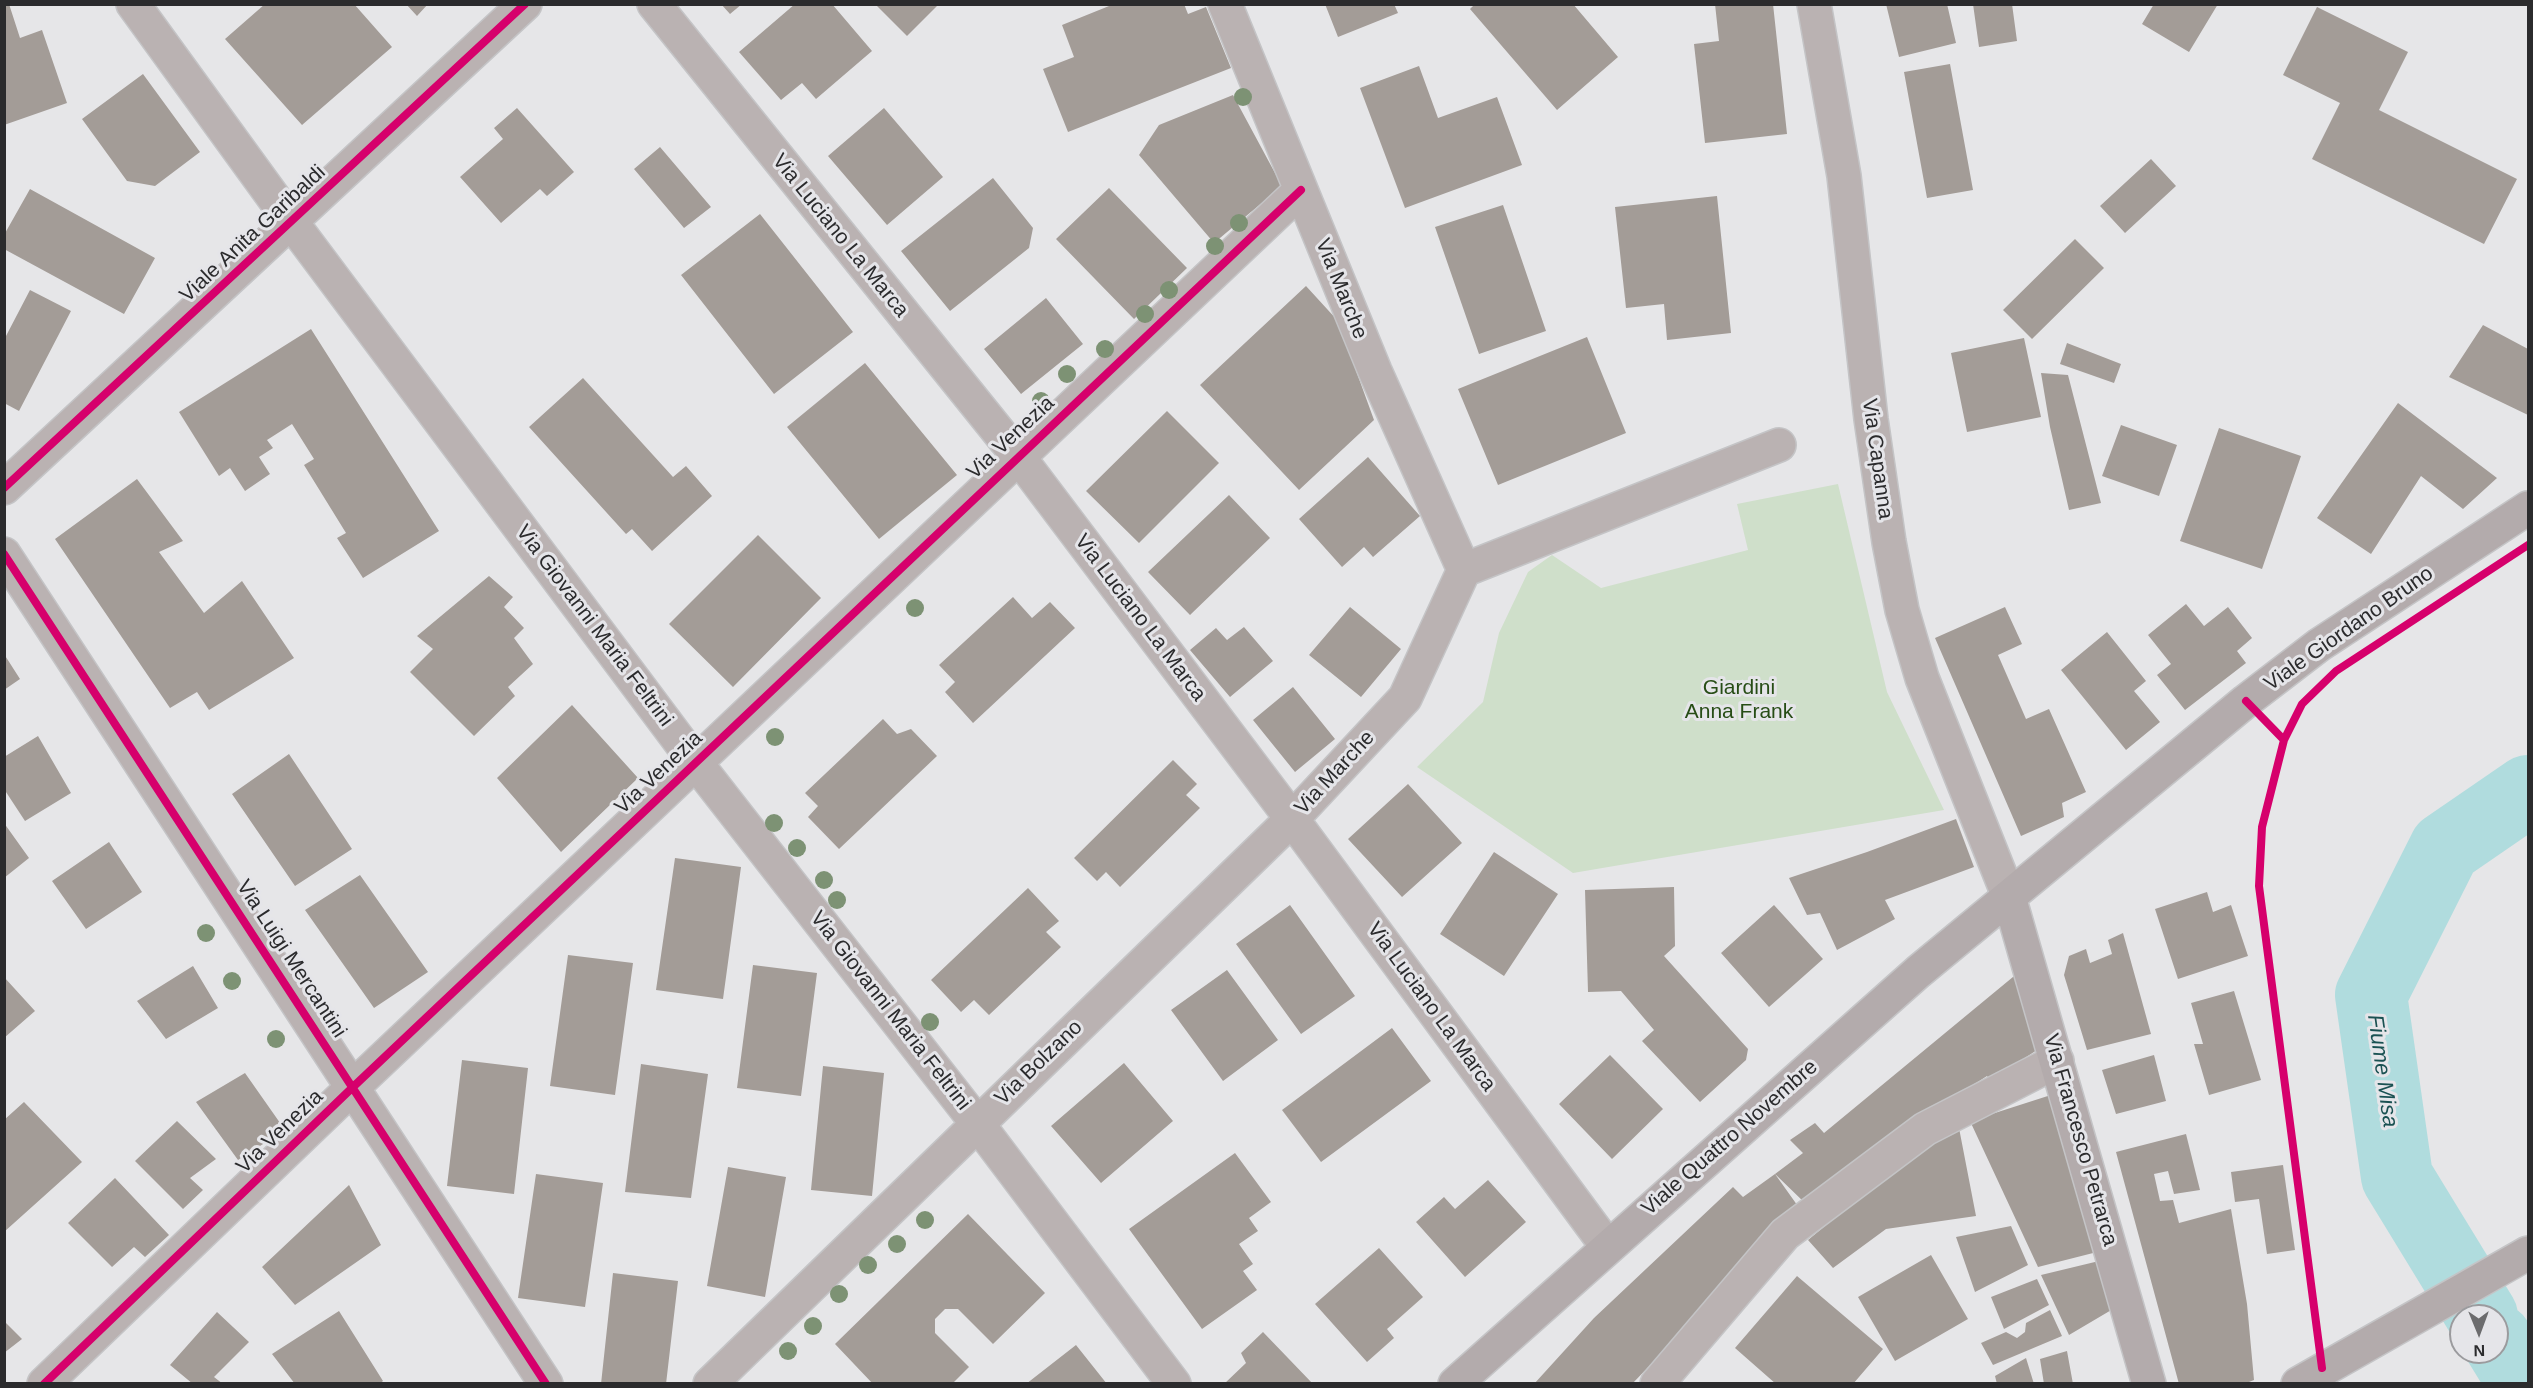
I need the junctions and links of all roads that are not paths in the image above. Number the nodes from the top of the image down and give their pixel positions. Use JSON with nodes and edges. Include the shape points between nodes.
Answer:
{"nodes":[{"id":1,"x":133,"y":4,"type":"edge"},
{"id":2,"x":525,"y":4,"type":"edge"},
{"id":3,"x":654,"y":4,"type":"edge"},
{"id":4,"x":1225,"y":4,"type":"edge"},
{"id":5,"x":1814,"y":4,"type":"edge"},
{"id":6,"x":1301,"y":190,"type":"junction"},
{"id":7,"x":292,"y":223,"type":"junction"},
{"id":8,"x":1779,"y":445,"type":"dead end"},
{"id":9,"x":1018,"y":456,"type":"junction"},
{"id":10,"x":4,"y":488,"type":"edge"},
{"id":11,"x":2529,"y":508,"type":"edge"},
{"id":12,"x":4,"y":554,"type":"edge"},
{"id":13,"x":1464,"y":570,"type":"junction"},
{"id":14,"x":696,"y":763,"type":"junction"},
{"id":15,"x":1292,"y":819,"type":"junction"},
{"id":16,"x":2009,"y":897,"type":"junction"},
{"id":17,"x":2058,"y":1061,"type":"junction"},
{"id":18,"x":353,"y":1087,"type":"junction"},
{"id":19,"x":977,"y":1123,"type":"junction"},
{"id":20,"x":1607,"y":1246,"type":"junction"},
{"id":21,"x":2529,"y":1253,"type":"edge"},
{"id":22,"x":2310,"y":1376,"type":"edge"},
{"id":23,"x":44,"y":1383,"type":"edge"},
{"id":24,"x":546,"y":1383,"type":"edge"},
{"id":25,"x":710,"y":1383,"type":"edge"},
{"id":26,"x":1174,"y":1383,"type":"edge"},
{"id":27,"x":1455,"y":1383,"type":"edge"},
{"id":28,"x":1657,"y":1383,"type":"edge"},
{"id":29,"x":2150,"y":1383,"type":"edge"}],
"edges":[{"from":1,"to":7,"type":"street","name":"Via Giovanni Maria Feltrini"},
{"from":2,"to":7,"type":"street","name":"Viale Anita Garibaldi"},
{"from":3,"to":9,"type":"street","name":"Via Luciano La Marca"},
{"from":4,"to":6,"type":"street","name":"Via Marche"},
{"from":5,"to":16,"type":"street","name":"Via Capanna","via":[[1844,176],[1873,430],[1902,610],[1922,678]]},
{"from":6,"to":9,"type":"street","name":"Via Venezia"},
{"from":6,"to":13,"type":"street","name":"Via Marche","via":[[1375,371]]},
{"from":7,"to":10,"type":"street","name":"Viale Anita Garibaldi"},
{"from":7,"to":14,"type":"street","name":"Via Giovanni Maria Feltrini"},
{"from":8,"to":13,"type":"street"},
{"from":9,"to":14,"type":"street","name":"Via Venezia"},
{"from":9,"to":15,"type":"street","name":"Via Luciano La Marca"},
{"from":11,"to":16,"type":"main road","name":"Viale Giordano Bruno","via":[[2319,645]]},
{"from":12,"to":18,"type":"street","name":"Via Luigi Mercantini"},
{"from":13,"to":15,"type":"street","name":"Via Marche","via":[[1405,698]]},
{"from":14,"to":18,"type":"street","name":"Via Venezia"},
{"from":14,"to":19,"type":"street","name":"Via Giovanni Maria Feltrini"},
{"from":15,"to":19,"type":"street","name":"Via Bolzano"},
{"from":15,"to":20,"type":"street","name":"Via Luciano La Marca"},
{"from":16,"to":17,"type":"main road","name":"Via Francesco Petrarca"},
{"from":16,"to":20,"type":"main road","name":"Viale Quattro Novembre","via":[[1918,972]]},
{"from":17,"to":28,"type":"street","via":[[1925,1129],[1785,1234]]},
{"from":17,"to":29,"type":"main road","name":"Via Francesco Petrarca"},
{"from":18,"to":23,"type":"street","name":"Via Venezia"},
{"from":18,"to":24,"type":"street","name":"Via Luigi Mercantini"},
{"from":19,"to":25,"type":"street","name":"Via Bolzano"},
{"from":19,"to":26,"type":"street","name":"Via Giovanni Maria Feltrini"},
{"from":20,"to":27,"type":"main road","name":"Viale Quattro Novembre"},
{"from":21,"to":22,"type":"main road"}]}
